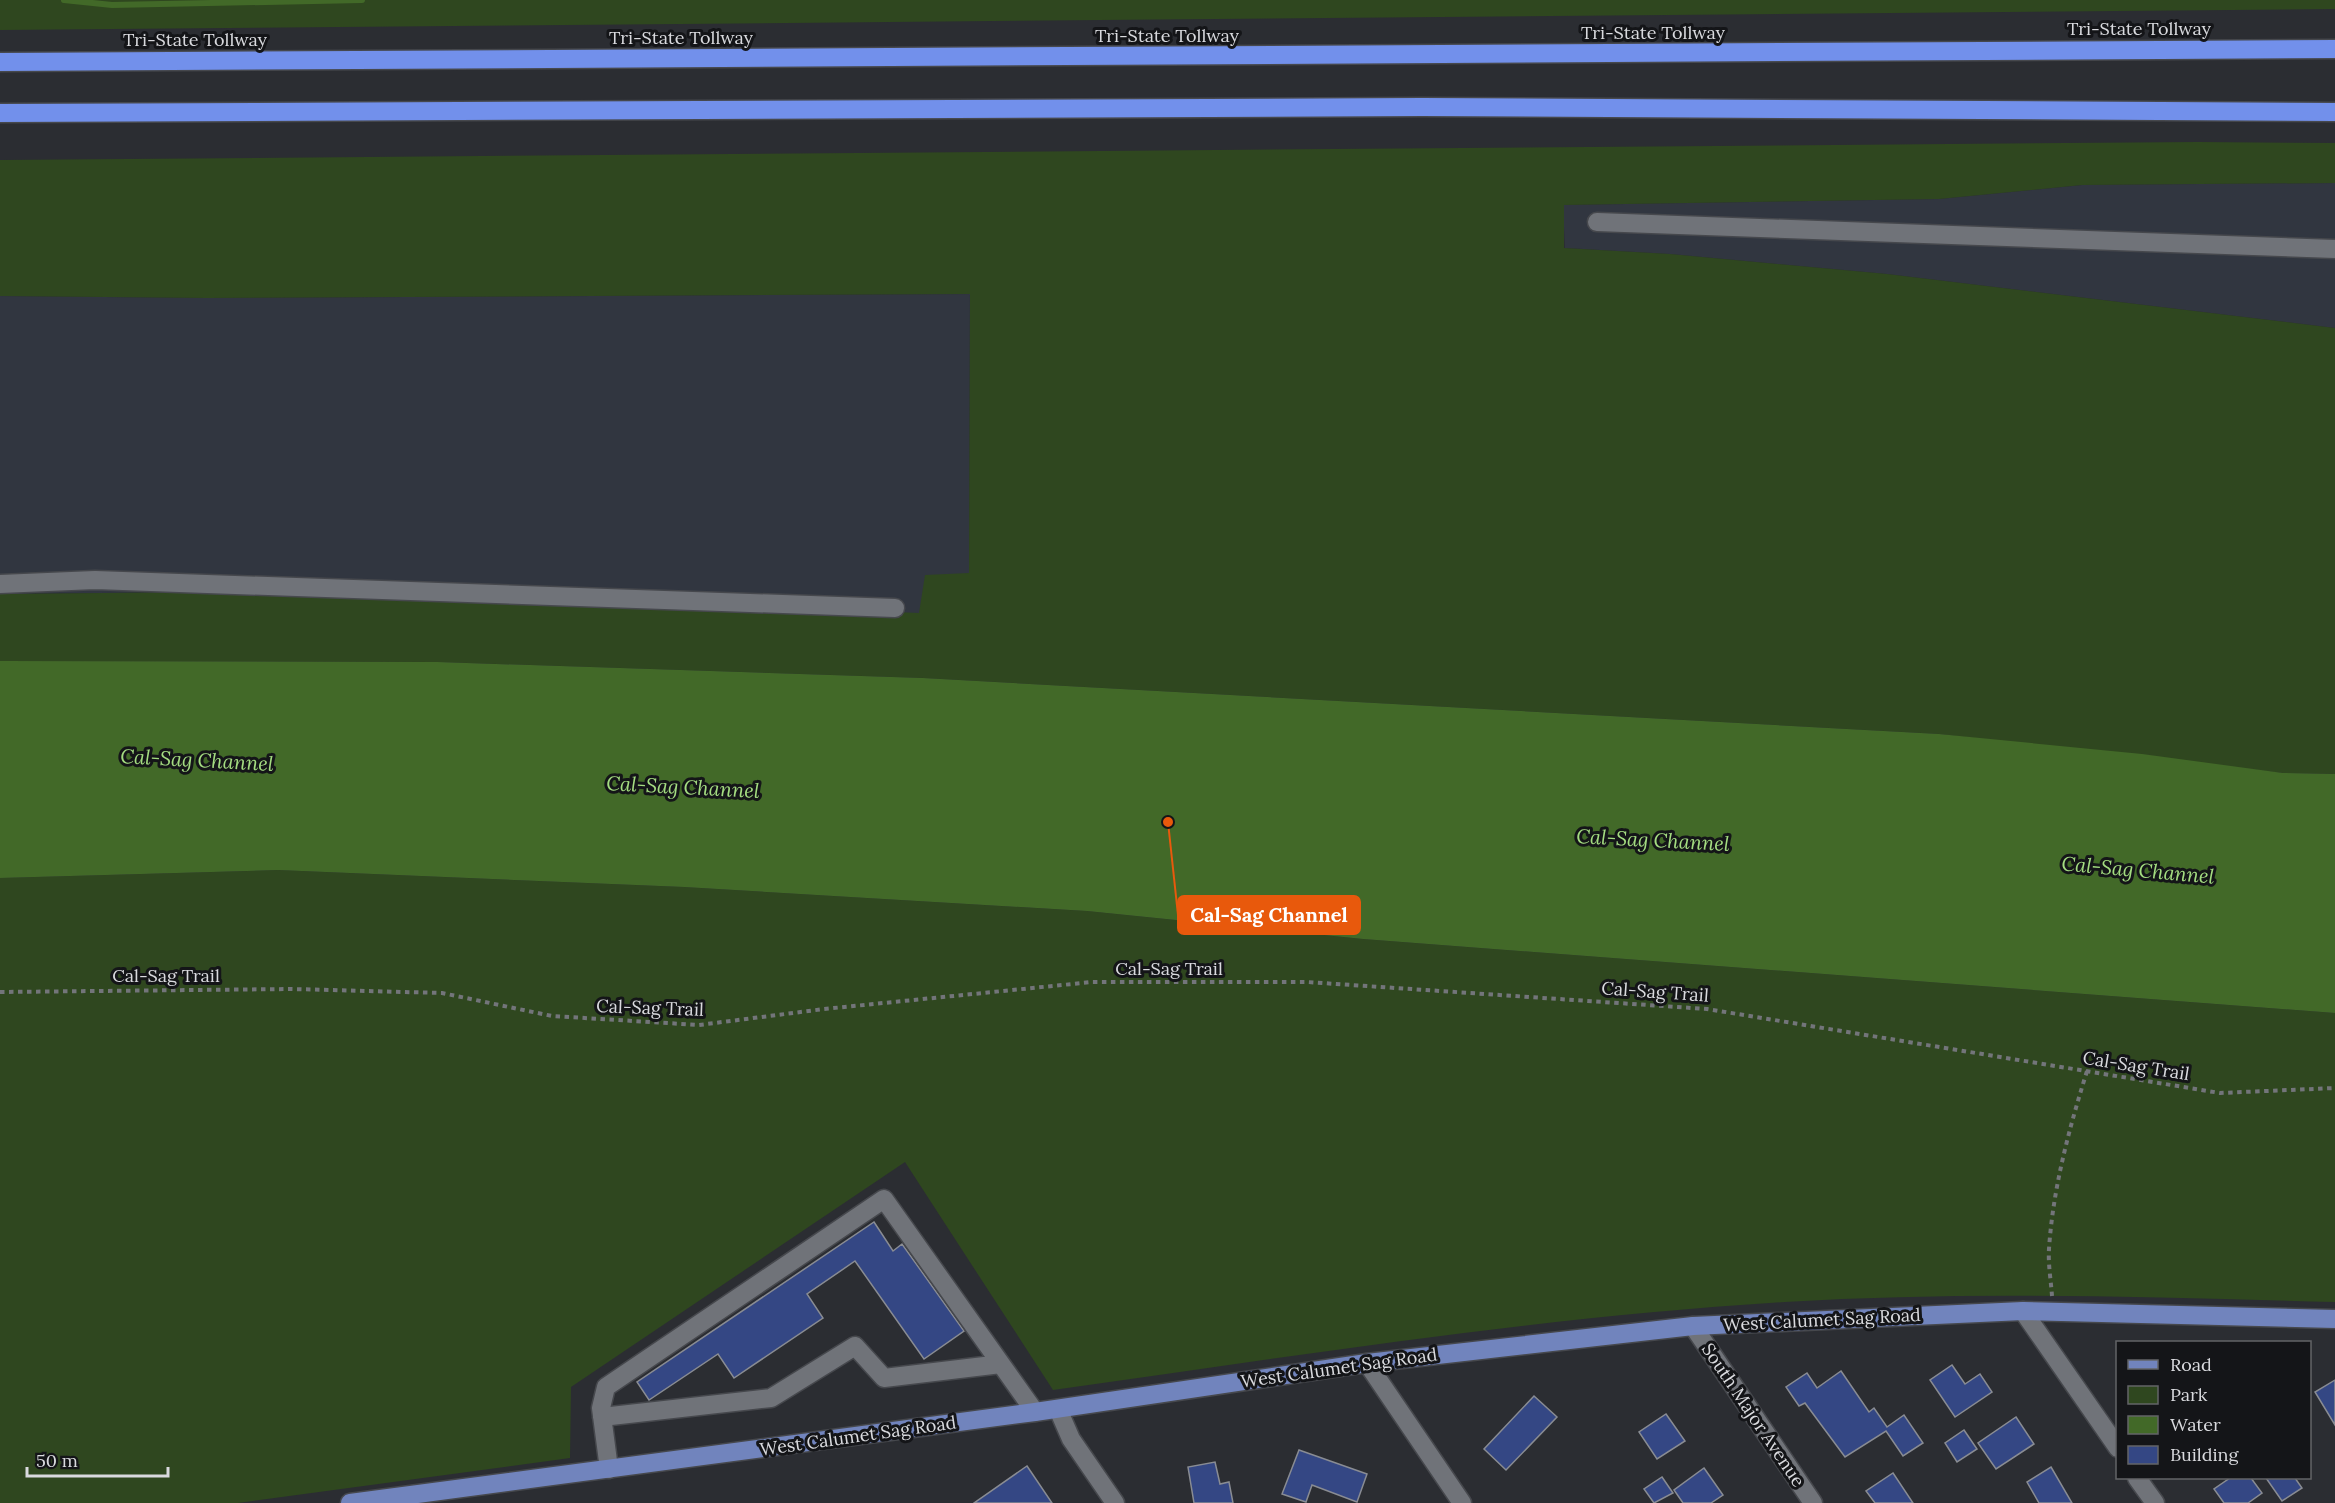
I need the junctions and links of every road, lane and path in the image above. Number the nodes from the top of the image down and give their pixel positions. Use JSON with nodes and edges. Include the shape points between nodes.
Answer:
{"nodes":[{"id":1,"x":2335,"y":49,"type":"edge"},
{"id":2,"x":0,"y":62,"type":"edge"},
{"id":3,"x":2335,"y":112,"type":"edge"},
{"id":4,"x":0,"y":113,"type":"edge"},
{"id":5,"x":1597,"y":222,"type":"dead end"},
{"id":6,"x":2335,"y":249,"type":"edge"},
{"id":7,"x":0,"y":584,"type":"edge"},
{"id":8,"x":895,"y":608,"type":"dead end"},
{"id":9,"x":0,"y":992,"type":"edge"},
{"id":10,"x":2087,"y":1071,"type":"junction"},
{"id":11,"x":2335,"y":1088,"type":"edge"},
{"id":12,"x":2023,"y":1311,"type":"junction"},
{"id":13,"x":2054,"y":1311,"type":"junction"},
{"id":14,"x":2335,"y":1319,"type":"edge"},
{"id":15,"x":1693,"y":1326,"type":"junction"},
{"id":16,"x":1367,"y":1362,"type":"junction"},
{"id":17,"x":1001,"y":1364,"type":"junction"},
{"id":18,"x":1058,"y":1409,"type":"junction"},
{"id":19,"x":1035,"y":1412,"type":"junction"},
{"id":20,"x":602,"y":1417,"type":"junction"},
{"id":21,"x":2116,"y":1445,"type":"edge"},
{"id":22,"x":609,"y":1469,"type":"junction"},
{"id":23,"x":2139,"y":1479,"type":"edge"},
{"id":24,"x":350,"y":1503,"type":"edge"},
{"id":25,"x":1115,"y":1503,"type":"edge"},
{"id":26,"x":1462,"y":1503,"type":"edge"},
{"id":27,"x":1813,"y":1503,"type":"edge"},
{"id":28,"x":2155,"y":1503,"type":"edge"}],
"edges":[{"from":1,"to":2,"type":"highway","name":"Tri-State Tollway"},
{"from":3,"to":4,"type":"highway","via":[[1398,107]]},
{"from":5,"to":6,"type":"street"},
{"from":7,"to":8,"type":"street","via":[[106,580]]},
{"from":9,"to":10,"type":"path","name":"Cal-Sag Trail","via":[[292,989],[442,993],[552,1016],[699,1025],[1092,982],[1307,982],[1707,1009]]},
{"from":10,"to":11,"type":"path","name":"Cal-Sag Trail","via":[[2220,1093]]},
{"from":10,"to":13,"type":"path","via":[[2057,1183],[2049,1251]]},
{"from":12,"to":13,"type":"main road","name":"West Calumet Sag Road"},
{"from":12,"to":15,"type":"main road","name":"West Calumet Sag Road"},
{"from":12,"to":21,"type":"street"},
{"from":13,"to":14,"type":"main road","name":"West Calumet Sag Road"},
{"from":15,"to":16,"type":"main road","name":"West Calumet Sag Road"},
{"from":15,"to":27,"type":"street","name":"South Major Avenue"},
{"from":16,"to":18,"type":"main road","name":"West Calumet Sag Road"},
{"from":16,"to":26,"type":"street"},
{"from":17,"to":19,"type":"street"},
{"from":17,"to":20,"type":"street","via":[[884,1378],[855,1346],[771,1398]]},
{"from":17,"to":20,"type":"street","via":[[884,1199],[606,1387]]},
{"from":18,"to":19,"type":"main road","name":"West Calumet Sag Road"},
{"from":18,"to":25,"type":"street","via":[[1071,1439]]},
{"from":19,"to":22,"type":"main road","name":"West Calumet Sag Road"},
{"from":20,"to":22,"type":"street"},
{"from":22,"to":24,"type":"main road","name":"West Calumet Sag Road"},
{"from":23,"to":28,"type":"street"}]}
